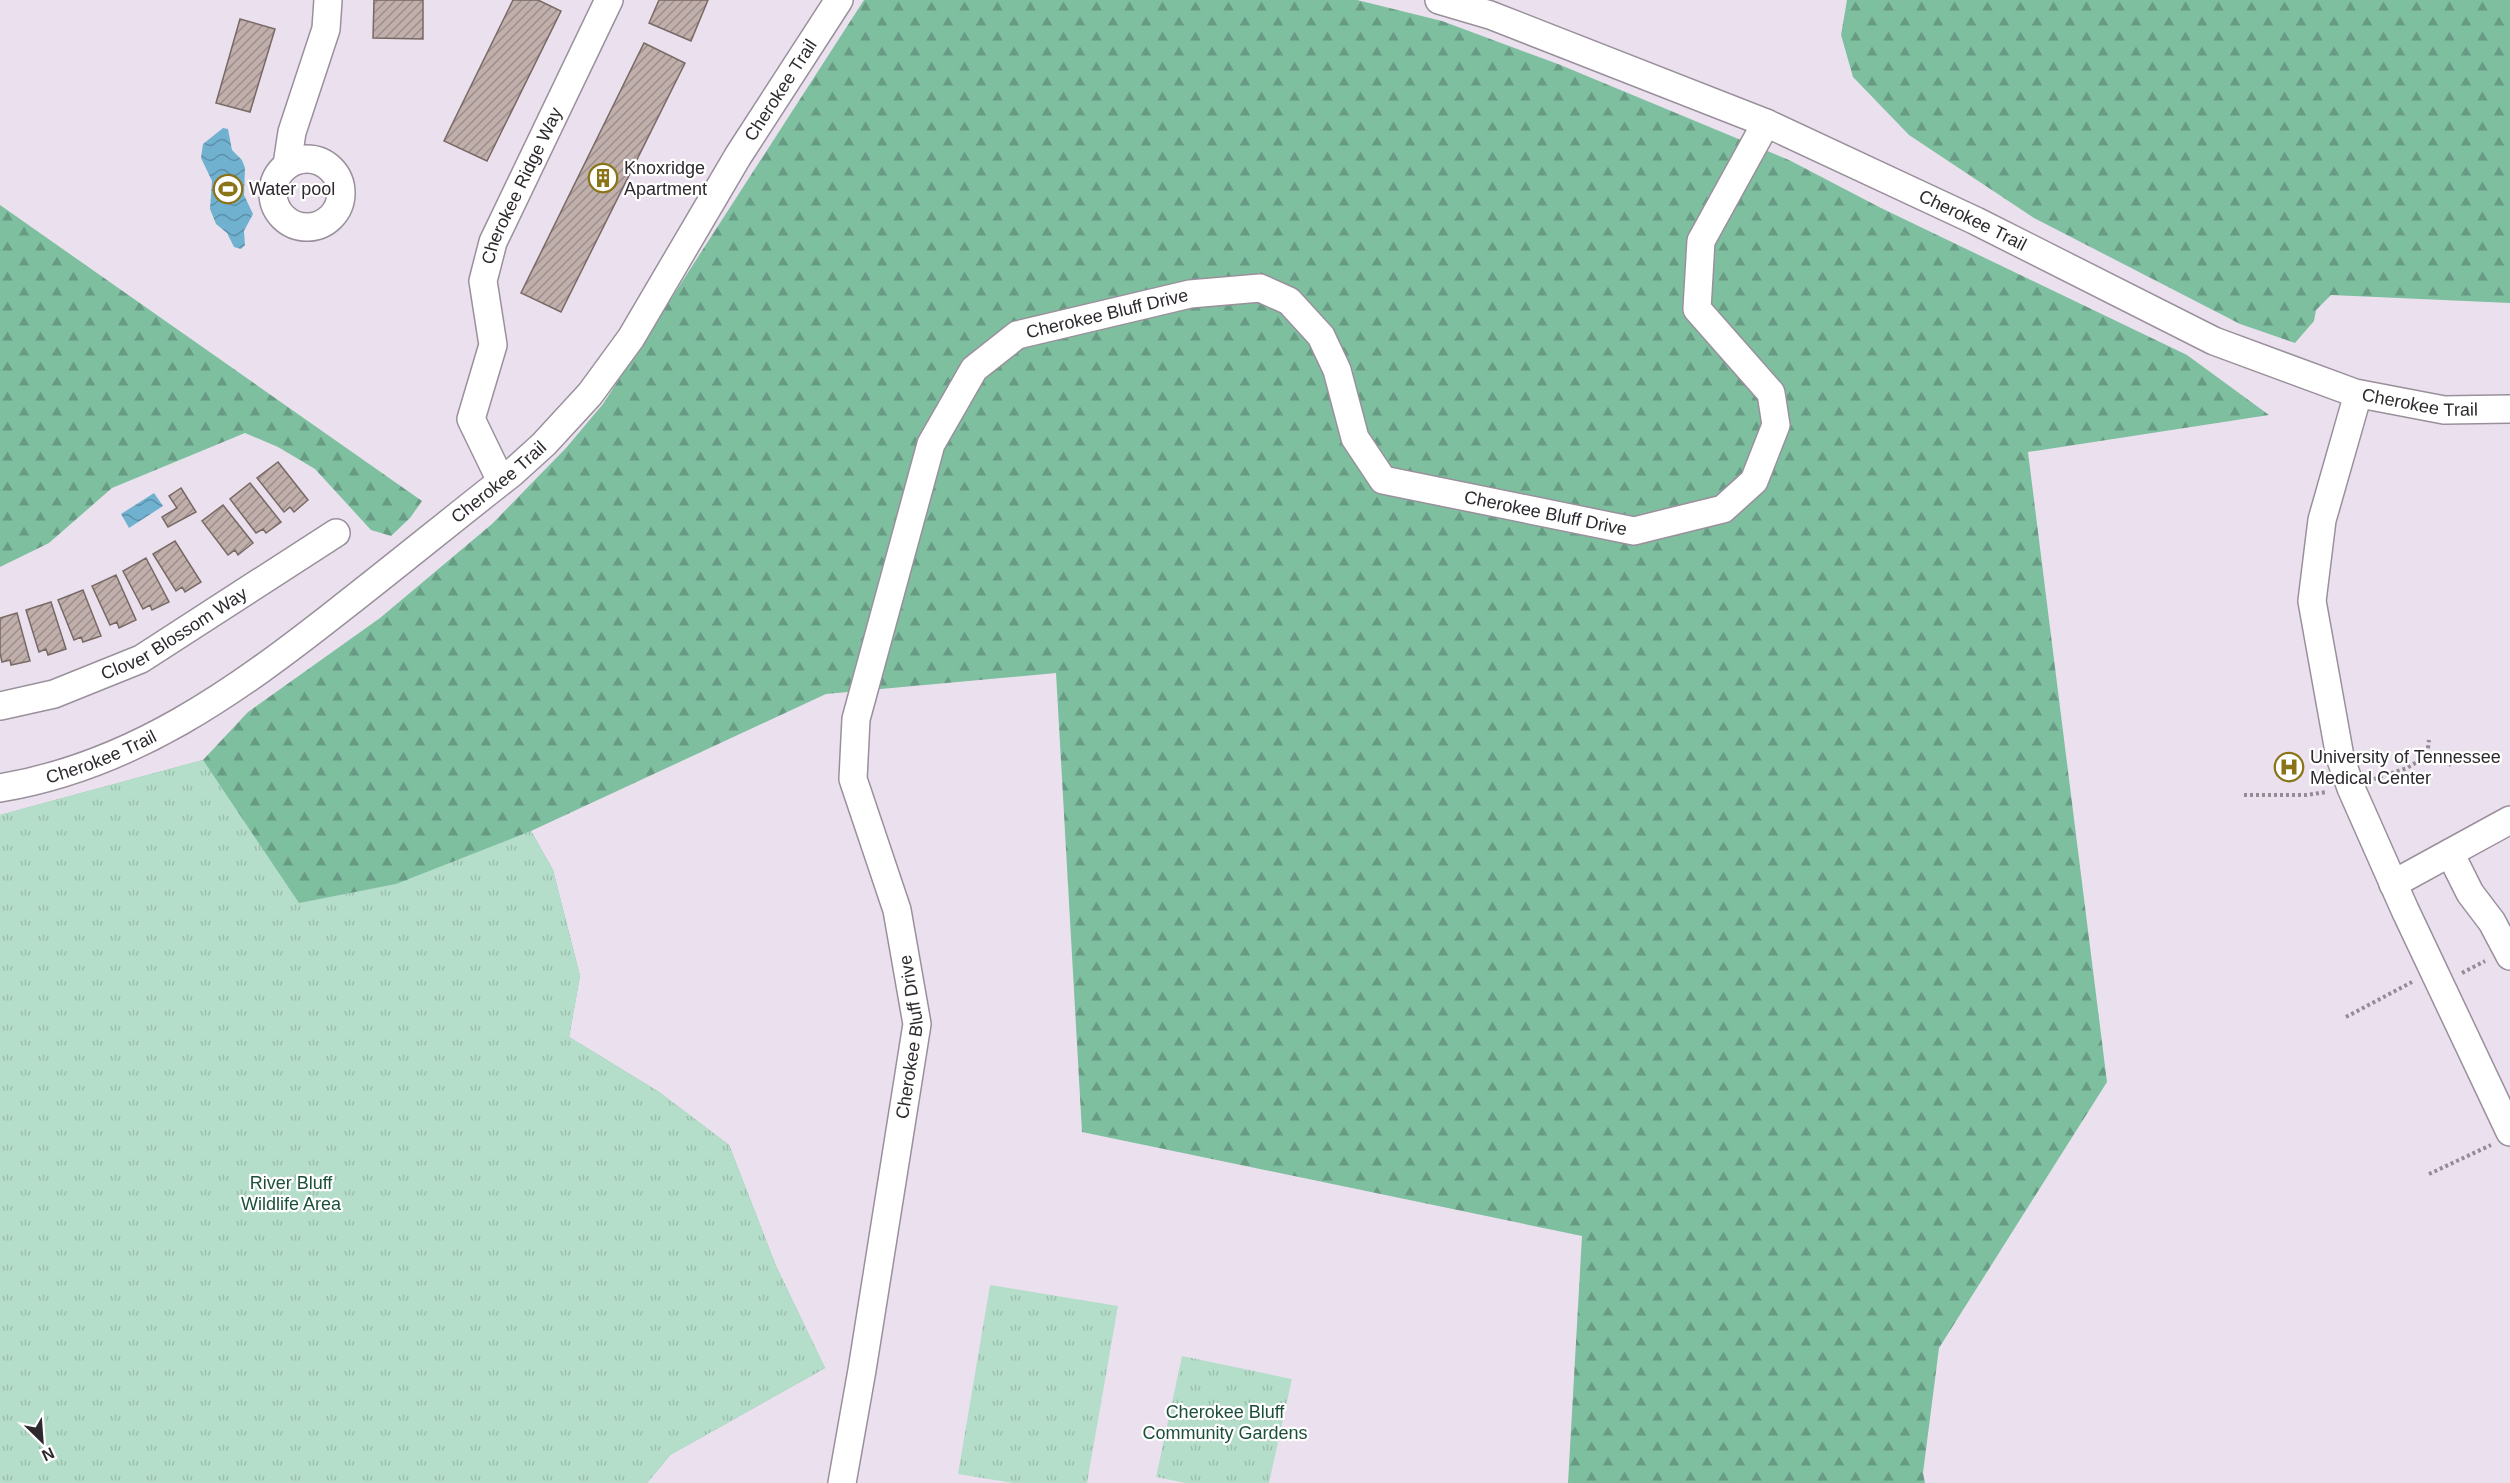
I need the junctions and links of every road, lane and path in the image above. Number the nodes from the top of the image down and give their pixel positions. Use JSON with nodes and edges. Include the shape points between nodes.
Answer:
{"nodes":[{"id":1,"x":328,"y":0,"type":"edge"},
{"id":2,"x":609,"y":0,"type":"edge"},
{"id":3,"x":839,"y":0,"type":"edge"},
{"id":4,"x":1438,"y":0,"type":"edge"},
{"id":5,"x":1766,"y":123,"type":"junction"},
{"id":6,"x":287,"y":165,"type":"dead end"},
{"id":7,"x":2358,"y":394,"type":"junction"},
{"id":8,"x":2510,"y":409,"type":"edge"},
{"id":9,"x":501,"y":481,"type":"junction"},
{"id":10,"x":336,"y":533,"type":"dead end"},
{"id":11,"x":0,"y":706,"type":"edge"},
{"id":12,"x":2427,"y":756,"type":"dead end"},
{"id":13,"x":2451,"y":765,"type":"dead end"},
{"id":14,"x":0,"y":787,"type":"edge"},
{"id":15,"x":2510,"y":820,"type":"edge"},
{"id":16,"x":2458,"y":849,"type":"junction"},
{"id":17,"x":2393,"y":884,"type":"junction"},
{"id":18,"x":2501,"y":917,"type":"edge"},
{"id":19,"x":2510,"y":957,"type":"edge"},
{"id":20,"x":2504,"y":1137,"type":"edge"},
{"id":21,"x":2429,"y":1174,"type":"dead end"},
{"id":22,"x":842,"y":1483,"type":"edge"}],
"edges":[{"from":1,"to":6,"type":"street","via":[[326,29],[292,132]]},
{"from":2,"to":9,"type":"street","name":"Cherokee Ridge Way","via":[[493,242],[483,281],[493,345],[471,419]]},
{"from":3,"to":9,"type":"street","name":"Cherokee Trail","via":[[738,156],[631,338],[590,393],[544,444]]},
{"from":4,"to":5,"type":"street","name":"Cherokee Trail","via":[[1490,15]]},
{"from":5,"to":7,"type":"street","name":"Cherokee Trail","via":[[1976,221],[2214,341]]},
{"from":5,"to":22,"type":"street","name":"Cherokee Bluff Drive","via":[[1701,241],[1697,309],[1771,393],[1776,425],[1754,481],[1723,509],[1634,531],[1383,480],[1354,438],[1337,370],[1321,336],[1289,301],[1260,288],[1190,294],[1017,335],[974,369],[931,444],[856,719],[853,779],[897,910],[917,1024]]},
{"from":7,"to":8,"type":"street","name":"Cherokee Trail","via":[[2444,410]]},
{"from":7,"to":17,"type":"street","via":[[2322,520],[2312,601],[2340,757]]},
{"from":9,"to":14,"type":"street","name":"Cherokee Trail","via":[[282,655],[200,711],[150,740],[114,755],[60,775]]},
{"from":10,"to":11,"type":"street","name":"Clover Blossom Way","via":[[141,659],[54,694]]},
{"from":12,"to":13,"type":"path"},
{"from":15,"to":16,"type":"street"},
{"from":16,"to":17,"type":"street"},
{"from":16,"to":18,"type":"street","via":[[2483,881]]},
{"from":17,"to":20,"type":"street"},
{"from":18,"to":19,"type":"street"},
{"from":20,"to":21,"type":"path"}]}
